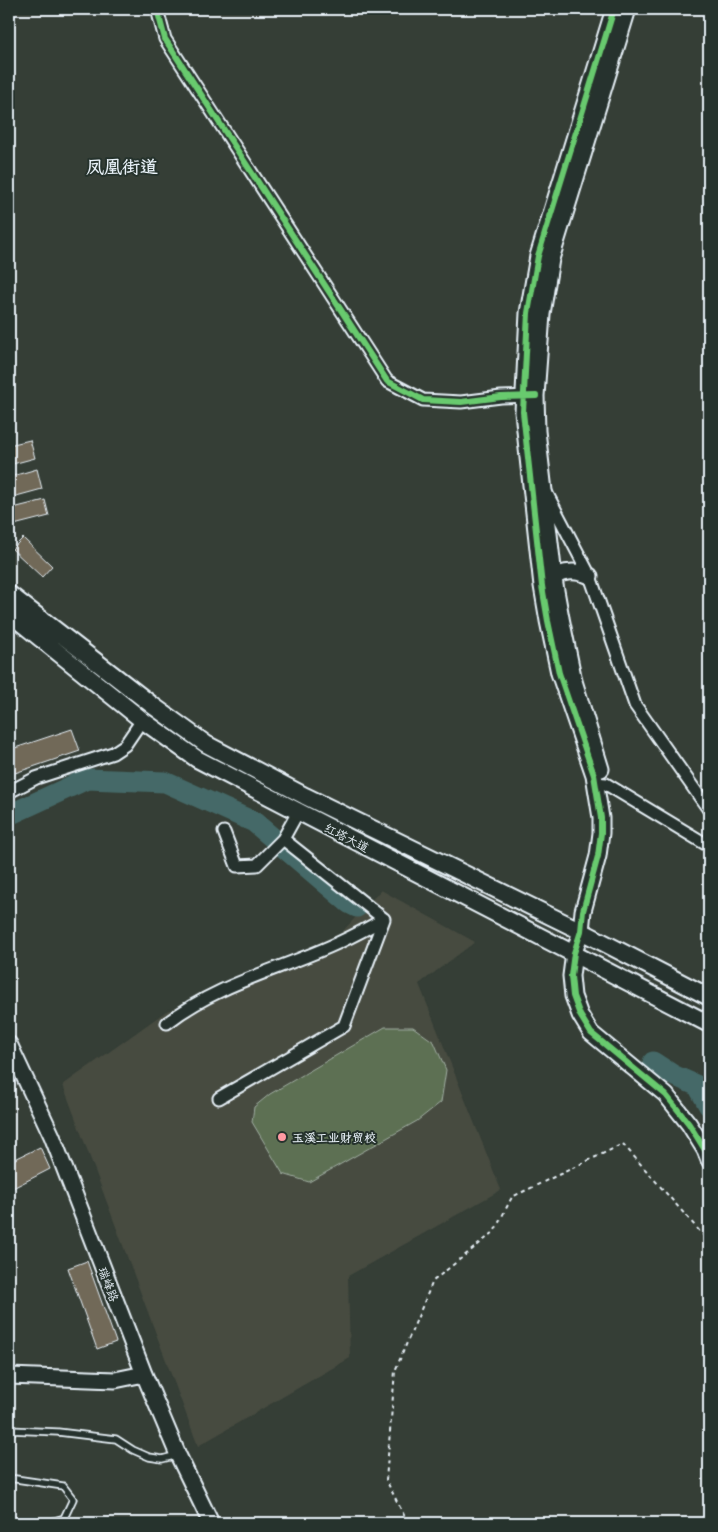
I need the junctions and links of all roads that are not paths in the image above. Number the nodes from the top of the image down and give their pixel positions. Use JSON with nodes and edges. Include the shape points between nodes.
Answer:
{"nodes":[{"id":1,"x":157,"y":9,"type":"edge"},
{"id":2,"x":614,"y":9,"type":"edge"},
{"id":3,"x":628,"y":9,"type":"edge"},
{"id":4,"x":530,"y":396,"type":"junction"},
{"id":5,"x":545,"y":491,"type":"junction"},
{"id":6,"x":554,"y":576,"type":"junction"},
{"id":7,"x":590,"y":576,"type":"junction"},
{"id":8,"x":542,"y":586,"type":"junction"},
{"id":9,"x":9,"y":594,"type":"edge"},
{"id":10,"x":9,"y":613,"type":"edge"},
{"id":11,"x":142,"y":720,"type":"junction"},
{"id":12,"x":600,"y":783,"type":"junction"},
{"id":13,"x":9,"y":792,"type":"edge"},
{"id":14,"x":709,"y":810,"type":"edge"},
{"id":15,"x":298,"y":812,"type":"junction"},
{"id":16,"x":224,"y":832,"type":"dead end"},
{"id":17,"x":282,"y":840,"type":"junction"},
{"id":18,"x":709,"y":846,"type":"edge"},
{"id":19,"x":384,"y":919,"type":"junction"},
{"id":20,"x":581,"y":931,"type":"junction"},
{"id":21,"x":574,"y":953,"type":"junction"},
{"id":22,"x":709,"y":997,"type":"edge"},
{"id":23,"x":167,"y":1023,"type":"dead end"},
{"id":24,"x":709,"y":1024,"type":"edge"},
{"id":25,"x":9,"y":1044,"type":"edge"},
{"id":26,"x":220,"y":1098,"type":"dead end"},
{"id":27,"x":709,"y":1160,"type":"edge"},
{"id":28,"x":144,"y":1374,"type":"junction"},
{"id":29,"x":9,"y":1376,"type":"edge"},
{"id":30,"x":9,"y":1430,"type":"edge"},
{"id":31,"x":178,"y":1455,"type":"junction"},
{"id":32,"x":9,"y":1478,"type":"edge"},
{"id":33,"x":48,"y":1523,"type":"edge"},
{"id":34,"x":211,"y":1523,"type":"edge"}],
"edges":[{"from":1,"to":4,"type":"street","via":[[165,39],[387,380],[424,400],[461,402]]},
{"from":2,"to":4,"type":"street","via":[[538,256],[528,313]]},
{"from":3,"to":4,"type":"street","via":[[551,259]]},
{"from":4,"to":5,"type":"street"},
{"from":4,"to":8,"type":"street","via":[[523,412]]},
{"from":5,"to":6,"type":"street"},
{"from":5,"to":7,"type":"street"},
{"from":6,"to":7,"type":"street","via":[[568,572]]},
{"from":6,"to":8,"type":"street"},
{"from":6,"to":12,"type":"street","via":[[574,681]]},
{"from":7,"to":14,"type":"street","via":[[635,704]]},
{"from":8,"to":12,"type":"street","via":[[559,674]]},
{"from":9,"to":20,"type":"main road","name":"红塔大道","via":[[206,744]]},
{"from":10,"to":11,"type":"main road","name":"红塔大道"},
{"from":11,"to":13,"type":"street","via":[[125,745],[113,753],[36,778]]},
{"from":11,"to":15,"type":"main road","name":"红塔大道","via":[[197,758]]},
{"from":12,"to":18,"type":"street"},
{"from":12,"to":20,"type":"street","via":[[611,826],[608,850],[593,915]]},
{"from":15,"to":17,"type":"street"},
{"from":15,"to":21,"type":"main road","name":"红塔大道"},
{"from":16,"to":17,"type":"street","via":[[236,866],[257,865]]},
{"from":17,"to":19,"type":"street"},
{"from":19,"to":23,"type":"street","via":[[340,943],[256,975],[185,1008]]},
{"from":19,"to":26,"type":"street","via":[[344,1026]]},
{"from":20,"to":21,"type":"street"},
{"from":20,"to":22,"type":"main road","name":"红塔大道"},
{"from":21,"to":24,"type":"main road","name":"红塔大道"},
{"from":21,"to":27,"type":"street","via":[[573,996],[591,1033],[666,1095],[689,1124]]},
{"from":25,"to":28,"type":"street","name":"瑞峰路","via":[[52,1136]]},
{"from":28,"to":29,"type":"street","via":[[115,1380]]},
{"from":28,"to":31,"type":"street","name":"瑞峰路"},
{"from":30,"to":31,"type":"lane","via":[[116,1439],[149,1457],[162,1459]]},
{"from":31,"to":34,"type":"street","name":"瑞峰路"},
{"from":32,"to":33,"type":"lane","via":[[63,1486],[73,1499],[64,1518]]}]}
